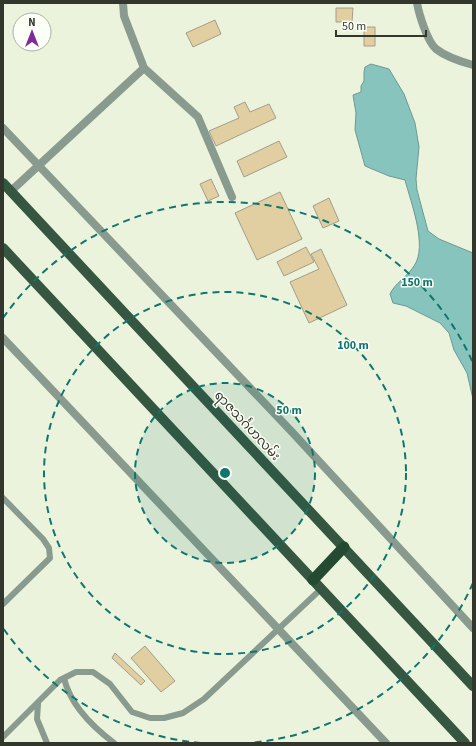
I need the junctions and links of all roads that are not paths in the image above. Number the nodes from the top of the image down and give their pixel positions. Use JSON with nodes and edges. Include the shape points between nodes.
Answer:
{"nodes":[{"id":1,"x":123,"y":3,"type":"edge"},
{"id":2,"x":416,"y":3,"type":"edge"},
{"id":3,"x":473,"y":65,"type":"edge"},
{"id":4,"x":144,"y":68,"type":"junction"},
{"id":5,"x":3,"y":128,"type":"edge"},
{"id":6,"x":39,"y":166,"type":"junction"},
{"id":7,"x":3,"y":183,"type":"edge"},
{"id":8,"x":11,"y":191,"type":"junction"},
{"id":9,"x":232,"y":197,"type":"dead end"},
{"id":10,"x":3,"y":248,"type":"edge"},
{"id":11,"x":3,"y":338,"type":"edge"},
{"id":12,"x":3,"y":498,"type":"edge"},
{"id":13,"x":344,"y":547,"type":"junction"},
{"id":14,"x":313,"y":580,"type":"junction"},
{"id":15,"x":321,"y":589,"type":"junction"},
{"id":16,"x":3,"y":604,"type":"edge"},
{"id":17,"x":473,"y":628,"type":"edge"},
{"id":18,"x":280,"y":630,"type":"junction"},
{"id":19,"x":64,"y":678,"type":"junction"},
{"id":20,"x":473,"y":686,"type":"edge"},
{"id":21,"x":38,"y":704,"type":"junction"},
{"id":22,"x":3,"y":737,"type":"edge"},
{"id":23,"x":47,"y":743,"type":"edge"},
{"id":24,"x":114,"y":743,"type":"edge"},
{"id":25,"x":386,"y":743,"type":"edge"},
{"id":26,"x":465,"y":743,"type":"edge"}],
"edges":[{"from":1,"to":4,"type":"street","via":[[124,16]]},
{"from":2,"to":3,"type":"street","via":[[420,21],[435,48]]},
{"from":4,"to":6,"type":"street"},
{"from":4,"to":9,"type":"street","via":[[198,117]]},
{"from":5,"to":6,"type":"street"},
{"from":6,"to":8,"type":"street"},
{"from":6,"to":17,"type":"street","via":[[292,432]]},
{"from":7,"to":8,"type":"main road","name":"ရာဇသင်္ဂဟလမ်း"},
{"from":8,"to":13,"type":"main road","name":"ရာဇသင်္ဂဟလမ်း"},
{"from":10,"to":14,"type":"main road"},
{"from":11,"to":18,"type":"street"},
{"from":12,"to":16,"type":"lane","via":[[43,539],[49,548],[50,558]]},
{"from":13,"to":14,"type":"highway"},
{"from":13,"to":20,"type":"main road","name":"ရာဇသင်္ဂဟလမ်း"},
{"from":14,"to":15,"type":"main road"},
{"from":15,"to":18,"type":"lane"},
{"from":15,"to":26,"type":"main road"},
{"from":18,"to":19,"type":"lane","via":[[204,699],[183,713],[164,718],[150,718],[132,712],[110,684],[93,672],[76,672]]},
{"from":18,"to":25,"type":"street"},
{"from":19,"to":21,"type":"lane"},
{"from":19,"to":24,"type":"lane","via":[[66,689],[75,704]]},
{"from":21,"to":22,"type":"lane"},
{"from":21,"to":23,"type":"lane","via":[[38,719]]}]}
